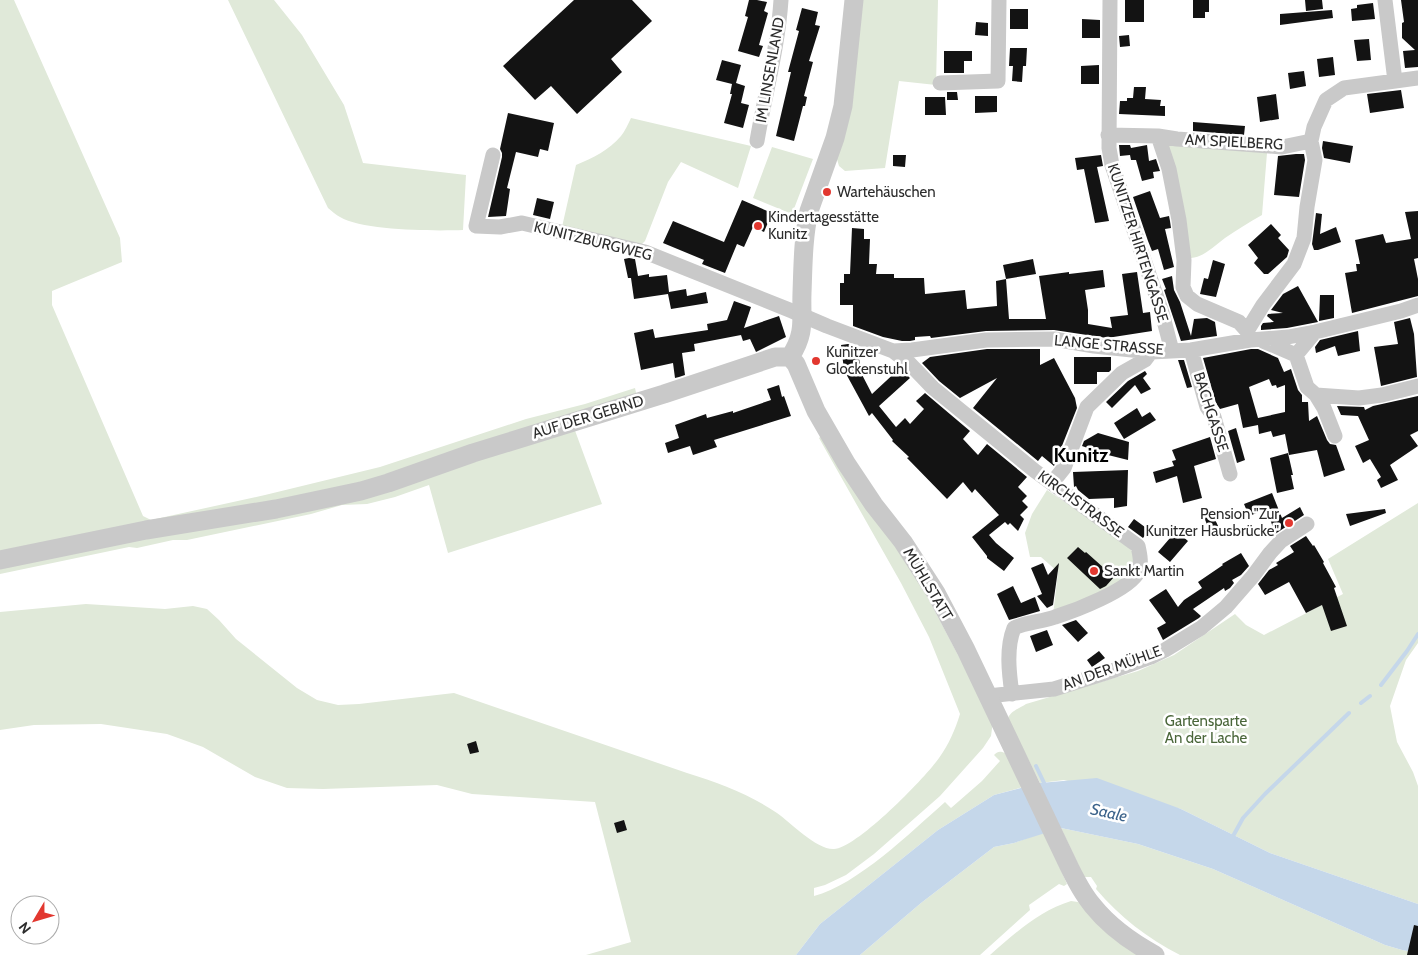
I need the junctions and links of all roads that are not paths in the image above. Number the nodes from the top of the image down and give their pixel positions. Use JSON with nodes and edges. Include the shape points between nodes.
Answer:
{"nodes":[{"id":1,"x":782,"y":0,"type":"edge"},
{"id":2,"x":854,"y":0,"type":"edge"},
{"id":3,"x":999,"y":0,"type":"edge"},
{"id":4,"x":1110,"y":0,"type":"edge"},
{"id":5,"x":1385,"y":0,"type":"edge"},
{"id":6,"x":1418,"y":78,"type":"edge"},
{"id":7,"x":1395,"y":81,"type":"junction"},
{"id":8,"x":940,"y":83,"type":"dead end"},
{"id":9,"x":1108,"y":135,"type":"junction"},
{"id":10,"x":1158,"y":136,"type":"junction"},
{"id":11,"x":757,"y":141,"type":"dead end"},
{"id":12,"x":1311,"y":141,"type":"junction"},
{"id":13,"x":493,"y":155,"type":"dead end"},
{"id":14,"x":1418,"y":305,"type":"edge"},
{"id":15,"x":802,"y":316,"type":"junction"},
{"id":16,"x":1314,"y":332,"type":"junction"},
{"id":17,"x":1252,"y":337,"type":"junction"},
{"id":18,"x":1191,"y":350,"type":"junction"},
{"id":19,"x":893,"y":351,"type":"junction"},
{"id":20,"x":1172,"y":351,"type":"junction"},
{"id":21,"x":1151,"y":352,"type":"junction"},
{"id":22,"x":1296,"y":355,"type":"junction"},
{"id":23,"x":790,"y":357,"type":"junction"},
{"id":24,"x":1418,"y":386,"type":"edge"},
{"id":25,"x":1316,"y":395,"type":"junction"},
{"id":26,"x":1335,"y":436,"type":"dead end"},
{"id":27,"x":1230,"y":474,"type":"dead end"},
{"id":28,"x":1052,"y":484,"type":"junction"},
{"id":29,"x":1308,"y":524,"type":"dead end"},
{"id":30,"x":0,"y":560,"type":"edge"},
{"id":31,"x":1012,"y":694,"type":"junction"},
{"id":32,"x":988,"y":696,"type":"junction"},
{"id":33,"x":1155,"y":955,"type":"edge"}],
"edges":[{"from":1,"to":11,"type":"street","name":"IM LINSENLAND"},
{"from":2,"to":15,"type":"street","via":[[843,106],[806,223]]},
{"from":3,"to":8,"type":"street","via":[[998,81]]},
{"from":4,"to":9,"type":"street","name":"KUNITZER HIRTENGASSE"},
{"from":5,"to":7,"type":"street"},
{"from":6,"to":7,"type":"street"},
{"from":7,"to":12,"type":"street","via":[[1344,88],[1326,100]]},
{"from":9,"to":10,"type":"street","name":"AM SPIELBERG"},
{"from":9,"to":20,"type":"street","name":"KUNITZER HIRTENGASSE","via":[[1112,165]]},
{"from":10,"to":12,"type":"street","name":"AM SPIELBERG","via":[[1282,147]]},
{"from":10,"to":17,"type":"street","name":"AM SPIELBERG","via":[[1169,169],[1179,220],[1184,292],[1197,304],[1239,322]]},
{"from":12,"to":17,"type":"street","via":[[1315,160],[1304,238],[1294,264],[1263,305]]},
{"from":13,"to":15,"type":"street","name":"KUNITZBURGWEG","via":[[476,226],[500,227],[522,223],[645,252]]},
{"from":14,"to":16,"type":"street","name":"LANGE STRASSE"},
{"from":15,"to":19,"type":"street","name":"LANGE STRASSE"},
{"from":15,"to":23,"type":"street","via":[[800,335]]},
{"from":16,"to":17,"type":"street","name":"LANGE STRASSE","via":[[1288,337]]},
{"from":16,"to":22,"type":"street"},
{"from":17,"to":18,"type":"street","name":"LANGE STRASSE"},
{"from":17,"to":22,"type":"street"},
{"from":18,"to":20,"type":"street","name":"LANGE STRASSE"},
{"from":18,"to":27,"type":"street","name":"BACHGASSE"},
{"from":19,"to":21,"type":"street","name":"LANGE STRASSE","via":[[986,340],[1054,339]]},
{"from":19,"to":28,"type":"street","name":"KIRCHSTRASSE","via":[[933,388]]},
{"from":20,"to":21,"type":"street","name":"LANGE STRASSE"},
{"from":21,"to":28,"type":"street","via":[[1145,360],[1122,373],[1087,407],[1064,468]]},
{"from":22,"to":25,"type":"street","via":[[1307,387]]},
{"from":23,"to":30,"type":"street","name":"AUF DER GEBIND","via":[[775,357],[361,491]]},
{"from":23,"to":32,"type":"street","name":"MÜHLSTATT","via":[[846,462],[936,593]]},
{"from":24,"to":25,"type":"street","via":[[1359,398]]},
{"from":25,"to":26,"type":"street"},
{"from":28,"to":31,"type":"street","name":"KIRCHSTRASSE","via":[[1138,546],[1141,560],[1138,573],[1113,593],[1054,618],[1014,628],[1009,655]]},
{"from":29,"to":31,"type":"street","name":"AN DER MÜHLE","via":[[1281,540],[1226,607],[1201,628],[1165,650],[1072,685]]},
{"from":31,"to":32,"type":"street","name":"AN DER MÜHLE"},
{"from":32,"to":33,"type":"street","name":"MÜHLSTATT","via":[[1081,888],[1113,927]]}]}
